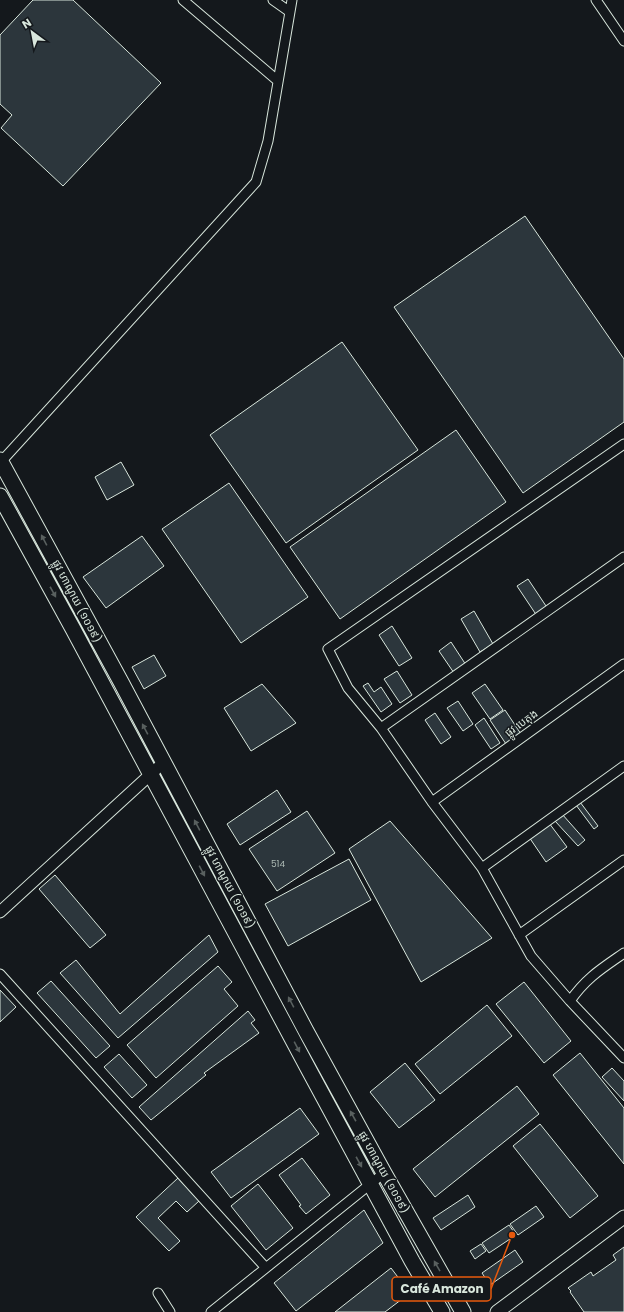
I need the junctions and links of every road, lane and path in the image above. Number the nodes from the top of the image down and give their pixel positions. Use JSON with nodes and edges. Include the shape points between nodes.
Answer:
{"nodes":[{"id":1,"x":183,"y":0,"type":"edge"},
{"id":2,"x":273,"y":0,"type":"edge"},
{"id":3,"x":292,"y":0,"type":"edge"},
{"id":4,"x":596,"y":0,"type":"edge"},
{"id":5,"x":290,"y":12,"type":"junction"},
{"id":6,"x":624,"y":41,"type":"edge"},
{"id":7,"x":278,"y":80,"type":"junction"},
{"id":8,"x":624,"y":444,"type":"edge"},
{"id":9,"x":0,"y":462,"type":"edge"},
{"id":10,"x":0,"y":496,"type":"edge"},
{"id":11,"x":624,"y":557,"type":"edge"},
{"id":12,"x":624,"y":664,"type":"edge"},
{"id":13,"x":381,"y":728,"type":"junction"},
{"id":14,"x":164,"y":763,"type":"junction"},
{"id":15,"x":624,"y":766,"type":"edge"},
{"id":16,"x":151,"y":775,"type":"junction"},
{"id":17,"x":432,"y":802,"type":"junction"},
{"id":18,"x":624,"y":860,"type":"edge"},
{"id":19,"x":482,"y":868,"type":"junction"},
{"id":20,"x":0,"y":912,"type":"edge"},
{"id":21,"x":519,"y":935,"type":"junction"},
{"id":22,"x":624,"y":954,"type":"edge"},
{"id":23,"x":0,"y":974,"type":"edge"},
{"id":24,"x":570,"y":1002,"type":"junction"},
{"id":25,"x":624,"y":1058,"type":"edge"},
{"id":26,"x":384,"y":1173,"type":"junction"},
{"id":27,"x":371,"y":1184,"type":"junction"},
{"id":28,"x":624,"y":1217,"type":"edge"},
{"id":29,"x":266,"y":1268,"type":"junction"},
{"id":30,"x":158,"y":1293,"type":"dead end"},
{"id":31,"x":170,"y":1312,"type":"edge"},
{"id":32,"x":210,"y":1312,"type":"edge"},
{"id":33,"x":442,"y":1312,"type":"edge"},
{"id":34,"x":463,"y":1312,"type":"edge"},
{"id":35,"x":497,"y":1312,"type":"edge"}],
"edges":[{"from":1,"to":7,"type":"street"},
{"from":2,"to":5,"type":"street"},
{"from":3,"to":5,"type":"street"},
{"from":4,"to":6,"type":"street"},
{"from":5,"to":7,"type":"street"},
{"from":7,"to":9,"type":"street","via":[[268,141],[256,182]]},
{"from":8,"to":13,"type":"street","via":[[328,649],[348,688]]},
{"from":14,"to":9,"type":"main road","name":"ផ្លូវ ហាណូយ (១០១៩)","one_way":true},
{"from":10,"to":16,"type":"main road","name":"ផ្លូវ ហាណូយ (១០១៩)","one_way":true},
{"from":11,"to":13,"type":"street"},
{"from":12,"to":17,"type":"street","name":"ផ្លូវ បេតុង"},
{"from":13,"to":17,"type":"street"},
{"from":14,"to":16,"type":"street"},
{"from":26,"to":14,"type":"main road","name":"ផ្លូវ ហាណូយ (១០១៩)","one_way":true},
{"from":15,"to":19,"type":"street"},
{"from":16,"to":20,"type":"street"},
{"from":16,"to":27,"type":"main road","name":"ផ្លូវ ហាណូយ (១០១៩)","one_way":true},
{"from":17,"to":19,"type":"street"},
{"from":18,"to":21,"type":"street"},
{"from":19,"to":21,"type":"street"},
{"from":21,"to":24,"type":"street","via":[[531,956]]},
{"from":22,"to":24,"type":"street","via":[[589,977]]},
{"from":23,"to":29,"type":"street"},
{"from":24,"to":25,"type":"street"},
{"from":26,"to":27,"type":"street"},
{"from":34,"to":26,"type":"main road","name":"ផ្លូវ ហាណូយ (១០១៩)","one_way":true},
{"from":27,"to":29,"type":"street"},
{"from":27,"to":33,"type":"main road","name":"ផ្លូវ ហាណូយ (១០១៩)"},
{"from":28,"to":35,"type":"main road"},
{"from":29,"to":32,"type":"street"},
{"from":30,"to":31,"type":"street"}]}
